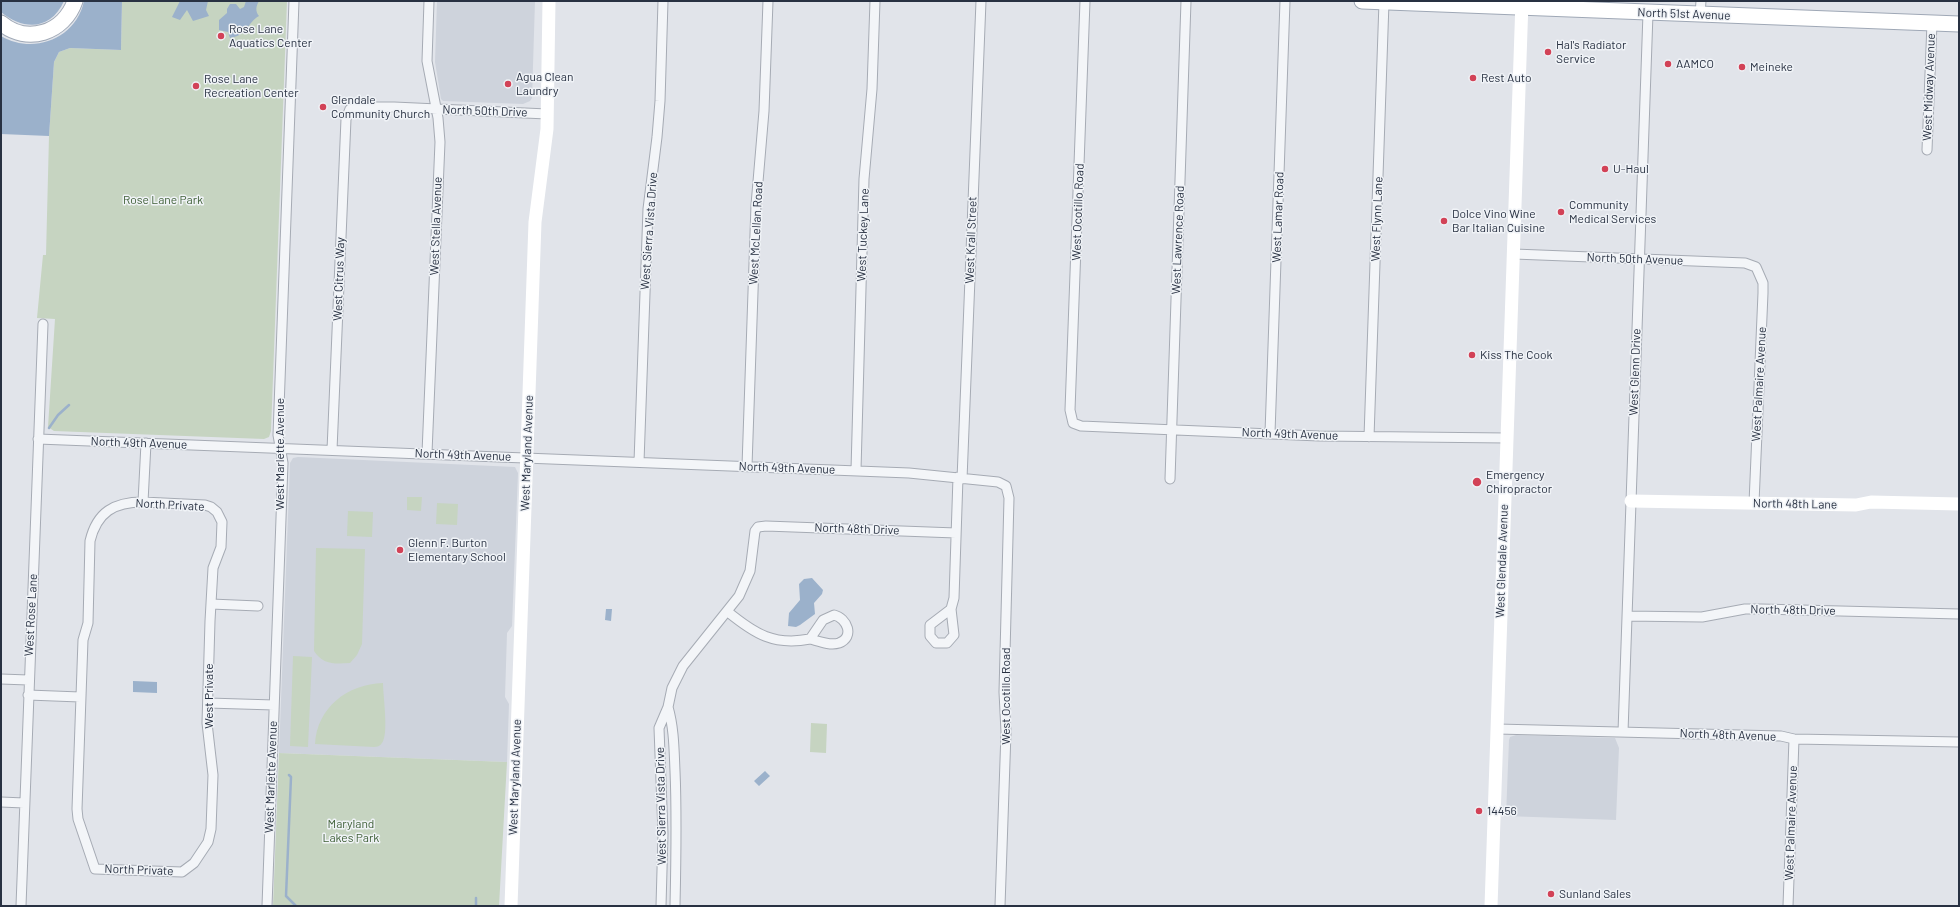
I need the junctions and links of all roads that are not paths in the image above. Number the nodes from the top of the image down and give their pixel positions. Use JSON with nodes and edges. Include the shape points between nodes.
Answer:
{"nodes":[{"id":1,"x":75,"y":1,"type":"edge"},
{"id":2,"x":294,"y":1,"type":"edge"},
{"id":3,"x":429,"y":1,"type":"edge"},
{"id":4,"x":549,"y":1,"type":"edge"},
{"id":5,"x":663,"y":1,"type":"edge"},
{"id":6,"x":768,"y":1,"type":"edge"},
{"id":7,"x":875,"y":1,"type":"edge"},
{"id":8,"x":980,"y":1,"type":"edge"},
{"id":9,"x":1086,"y":1,"type":"edge"},
{"id":10,"x":1186,"y":1,"type":"edge"},
{"id":11,"x":1286,"y":1,"type":"edge"},
{"id":12,"x":1362,"y":1,"type":"edge"},
{"id":13,"x":1384,"y":2,"type":"edge"},
{"id":14,"x":1522,"y":4,"type":"edge"},
{"id":15,"x":1700,"y":7,"type":"edge"},
{"id":16,"x":1648,"y":13,"type":"junction"},
{"id":17,"x":1,"y":23,"type":"edge"},
{"id":18,"x":1932,"y":23,"type":"junction"},
{"id":19,"x":1959,"y":24,"type":"edge"},
{"id":20,"x":350,"y":109,"type":"joint"},
{"id":21,"x":436,"y":109,"type":"junction"},
{"id":22,"x":547,"y":114,"type":"junction"},
{"id":23,"x":1927,"y":150,"type":"dead end"},
{"id":24,"x":1514,"y":254,"type":"junction"},
{"id":25,"x":1639,"y":259,"type":"junction"},
{"id":26,"x":1756,"y":267,"type":"joint"},
{"id":27,"x":43,"y":324,"type":"dead end"},
{"id":28,"x":1073,"y":423,"type":"joint"},
{"id":29,"x":1172,"y":430,"type":"junction"},
{"id":30,"x":1270,"y":433,"type":"junction"},
{"id":31,"x":1369,"y":437,"type":"junction"},
{"id":32,"x":1507,"y":438,"type":"junction"},
{"id":33,"x":38,"y":439,"type":"junction"},
{"id":34,"x":146,"y":443,"type":"junction"},
{"id":35,"x":282,"y":448,"type":"junction"},
{"id":36,"x":332,"y":450,"type":"junction"},
{"id":37,"x":427,"y":453,"type":"junction"},
{"id":38,"x":527,"y":457,"type":"junction"},
{"id":39,"x":639,"y":462,"type":"junction"},
{"id":40,"x":747,"y":466,"type":"junction"},
{"id":41,"x":856,"y":470,"type":"junction"},
{"id":42,"x":960,"y":478,"type":"junction"},
{"id":43,"x":1170,"y":479,"type":"dead end"},
{"id":44,"x":1006,"y":486,"type":"joint"},
{"id":45,"x":1630,"y":501,"type":"junction"},
{"id":46,"x":143,"y":502,"type":"junction"},
{"id":47,"x":1754,"y":503,"type":"junction"},
{"id":48,"x":1959,"y":504,"type":"edge"},
{"id":49,"x":217,"y":512,"type":"joint"},
{"id":50,"x":758,"y":527,"type":"joint"},
{"id":51,"x":956,"y":532,"type":"junction"},
{"id":52,"x":211,"y":604,"type":"junction"},
{"id":53,"x":258,"y":606,"type":"dead end"},
{"id":54,"x":951,"y":609,"type":"dead end"},
{"id":55,"x":728,"y":612,"type":"junction"},
{"id":56,"x":1959,"y":614,"type":"edge"},
{"id":57,"x":1627,"y":616,"type":"junction"},
{"id":58,"x":810,"y":639,"type":"dead end"},
{"id":59,"x":1,"y":679,"type":"edge"},
{"id":60,"x":28,"y":680,"type":"junction"},
{"id":61,"x":28,"y":695,"type":"junction"},
{"id":62,"x":80,"y":697,"type":"junction"},
{"id":63,"x":208,"y":703,"type":"junction"},
{"id":64,"x":274,"y":705,"type":"junction"},
{"id":65,"x":668,"y":707,"type":"junction"},
{"id":66,"x":1497,"y":729,"type":"junction"},
{"id":67,"x":1623,"y":732,"type":"junction"},
{"id":68,"x":1794,"y":739,"type":"junction"},
{"id":69,"x":1959,"y":742,"type":"edge"},
{"id":70,"x":1,"y":802,"type":"edge"},
{"id":71,"x":24,"y":803,"type":"junction"},
{"id":72,"x":182,"y":872,"type":"joint"},
{"id":73,"x":20,"y":906,"type":"edge"},
{"id":74,"x":267,"y":906,"type":"edge"},
{"id":75,"x":510,"y":906,"type":"edge"},
{"id":76,"x":661,"y":906,"type":"edge"},
{"id":77,"x":674,"y":906,"type":"edge"},
{"id":78,"x":1000,"y":906,"type":"edge"},
{"id":79,"x":1491,"y":906,"type":"edge"},
{"id":80,"x":1788,"y":906,"type":"edge"}],
"edges":[{"from":1,"to":17,"type":"main road","via":[[65,20],[47,32],[25,34]]},
{"from":2,"to":35,"type":"street","name":"West Marlette Avenue","via":[[278,434]]},
{"from":3,"to":21,"type":"street","name":"West Stella Avenue","via":[[427,61]]},
{"from":4,"to":22,"type":"street","name":"West Maryland Avenue"},
{"from":5,"to":39,"type":"street","name":"West Sierra Vista Drive","via":[[660,109],[648,209]]},
{"from":6,"to":40,"type":"street","name":"West McLellan Road","via":[[764,111],[756,205]]},
{"from":7,"to":41,"type":"street","name":"West Tuckey Lane","via":[[872,89],[864,179]]},
{"from":8,"to":42,"type":"street","name":"West Krall Street"},
{"from":9,"to":28,"type":"street","name":"West Ocotillo Road","via":[[1070,410]]},
{"from":10,"to":29,"type":"street","name":"West Lawrence Road"},
{"from":11,"to":30,"type":"street","name":"West Lamar Road"},
{"from":12,"to":13,"type":"main road","name":"North 51st Avenue"},
{"from":13,"to":14,"type":"main road","name":"North 51st Avenue"},
{"from":13,"to":31,"type":"street","name":"West Flynn Lane"},
{"from":14,"to":16,"type":"main road","name":"North 51st Avenue"},
{"from":14,"to":24,"type":"street","name":"West Glendale Avenue"},
{"from":15,"to":16,"type":"main road","name":"North 51st Avenue"},
{"from":15,"to":18,"type":"main road","name":"North 51st Avenue"},
{"from":16,"to":25,"type":"street","name":"West Glenn Drive"},
{"from":18,"to":19,"type":"main road","name":"North 51st Avenue"},
{"from":18,"to":23,"type":"street","name":"West Midway Avenue"},
{"from":20,"to":21,"type":"street","name":"North 50th Drive"},
{"from":20,"to":36,"type":"street","name":"West Citrus Way","via":[[346,119]]},
{"from":21,"to":22,"type":"street","name":"North 50th Drive"},
{"from":21,"to":37,"type":"street","name":"West Stella Avenue","via":[[440,142]]},
{"from":22,"to":38,"type":"street","name":"West Maryland Avenue","via":[[535,222]]},
{"from":24,"to":25,"type":"street","name":"North 50th Avenue"},
{"from":24,"to":32,"type":"street","name":"West Glendale Avenue"},
{"from":25,"to":26,"type":"street","name":"North 50th Avenue","via":[[1745,263]]},
{"from":25,"to":45,"type":"street","name":"West Glenn Drive"},
{"from":26,"to":47,"type":"street","name":"West Palmaire Avenue","via":[[1763,283],[1763,293]]},
{"from":27,"to":33,"type":"street","name":"West Rose Lane"},
{"from":28,"to":29,"type":"street","name":"North 49th Avenue","via":[[1081,426]]},
{"from":29,"to":30,"type":"street","name":"North 49th Avenue"},
{"from":29,"to":43,"type":"street","name":"West Lawrence Road"},
{"from":30,"to":31,"type":"street","name":"North 49th Avenue"},
{"from":31,"to":32,"type":"street","name":"North 49th Avenue"},
{"from":32,"to":66,"type":"street","name":"West Glendale Avenue"},
{"from":33,"to":34,"type":"street","name":"North 49th Avenue"},
{"from":33,"to":60,"type":"street","name":"West Rose Lane"},
{"from":34,"to":35,"type":"street","name":"North 49th Avenue"},
{"from":34,"to":46,"type":"street"},
{"from":35,"to":36,"type":"street","name":"North 49th Avenue"},
{"from":35,"to":64,"type":"street","name":"West Marlette Avenue"},
{"from":36,"to":37,"type":"street","name":"North 49th Avenue"},
{"from":37,"to":38,"type":"street","name":"North 49th Avenue"},
{"from":38,"to":39,"type":"street","name":"North 49th Avenue"},
{"from":38,"to":75,"type":"street","name":"West Maryland Avenue"},
{"from":39,"to":40,"type":"street","name":"North 49th Avenue"},
{"from":40,"to":41,"type":"street","name":"North 49th Avenue"},
{"from":41,"to":42,"type":"street","name":"North 49th Avenue"},
{"from":42,"to":44,"type":"street","name":"North 49th Avenue","via":[[998,482]]},
{"from":42,"to":51,"type":"street","name":"West Krall Street"},
{"from":44,"to":78,"type":"street","name":"West Ocotillo Road","via":[[1009,498],[1004,692],[1006,732]]},
{"from":45,"to":47,"type":"street","name":"North 48th Lane"},
{"from":45,"to":57,"type":"street","name":"West Glenn Drive"},
{"from":46,"to":49,"type":"street","name":"North Private","via":[[205,505]]},
{"from":46,"to":62,"type":"street","name":"North Private","via":[[117,506],[101,516],[93,531],[90,542],[88,623],[83,640]]},
{"from":47,"to":48,"type":"street","name":"North 48th Lane"},
{"from":49,"to":52,"type":"street","name":"West Private","via":[[222,522],[221,547],[212,568]]},
{"from":50,"to":51,"type":"street","name":"North 48th Drive"},
{"from":50,"to":55,"type":"street","name":"West Sierra Vista Drive","via":[[753,536],[748,578]]},
{"from":51,"to":54,"type":"street","name":"West Krall Street","via":[[954,598]]},
{"from":52,"to":53,"type":"street"},
{"from":52,"to":63,"type":"street","name":"West Private"},
{"from":55,"to":58,"type":"street","via":[[750,630],[772,640],[788,642]]},
{"from":55,"to":65,"type":"street","name":"West Sierra Vista Drive","via":[[683,666],[672,688]]},
{"from":56,"to":57,"type":"street","name":"North 48th Drive","via":[[1745,609],[1702,617]]},
{"from":57,"to":67,"type":"street","name":"West Glenn Drive"},
{"from":59,"to":60,"type":"street"},
{"from":60,"to":61,"type":"street","name":"West Rose Lane"},
{"from":61,"to":62,"type":"street"},
{"from":61,"to":71,"type":"street","name":"West Rose Lane"},
{"from":62,"to":72,"type":"street","name":"North Private","via":[[78,819],[95,869]]},
{"from":63,"to":64,"type":"street"},
{"from":63,"to":72,"type":"street","name":"West Private","via":[[207,722],[213,765],[210,832],[204,849],[194,863]]},
{"from":64,"to":74,"type":"street","name":"West Marlette Avenue"},
{"from":65,"to":76,"type":"street","name":"West Sierra Vista Drive","via":[[659,728],[663,828]]},
{"from":65,"to":77,"type":"street","name":"West Sierra Vista Drive","via":[[673,725],[676,807]]},
{"from":66,"to":67,"type":"street","name":"North 48th Avenue"},
{"from":66,"to":79,"type":"street","name":"West Glendale Avenue"},
{"from":67,"to":68,"type":"street","name":"North 48th Avenue","via":[[1781,736]]},
{"from":68,"to":69,"type":"street","name":"North 48th Avenue"},
{"from":68,"to":80,"type":"street","name":"West Palmaire Avenue"},
{"from":70,"to":71,"type":"street"},
{"from":71,"to":73,"type":"street","name":"West Rose Lane"}]}
